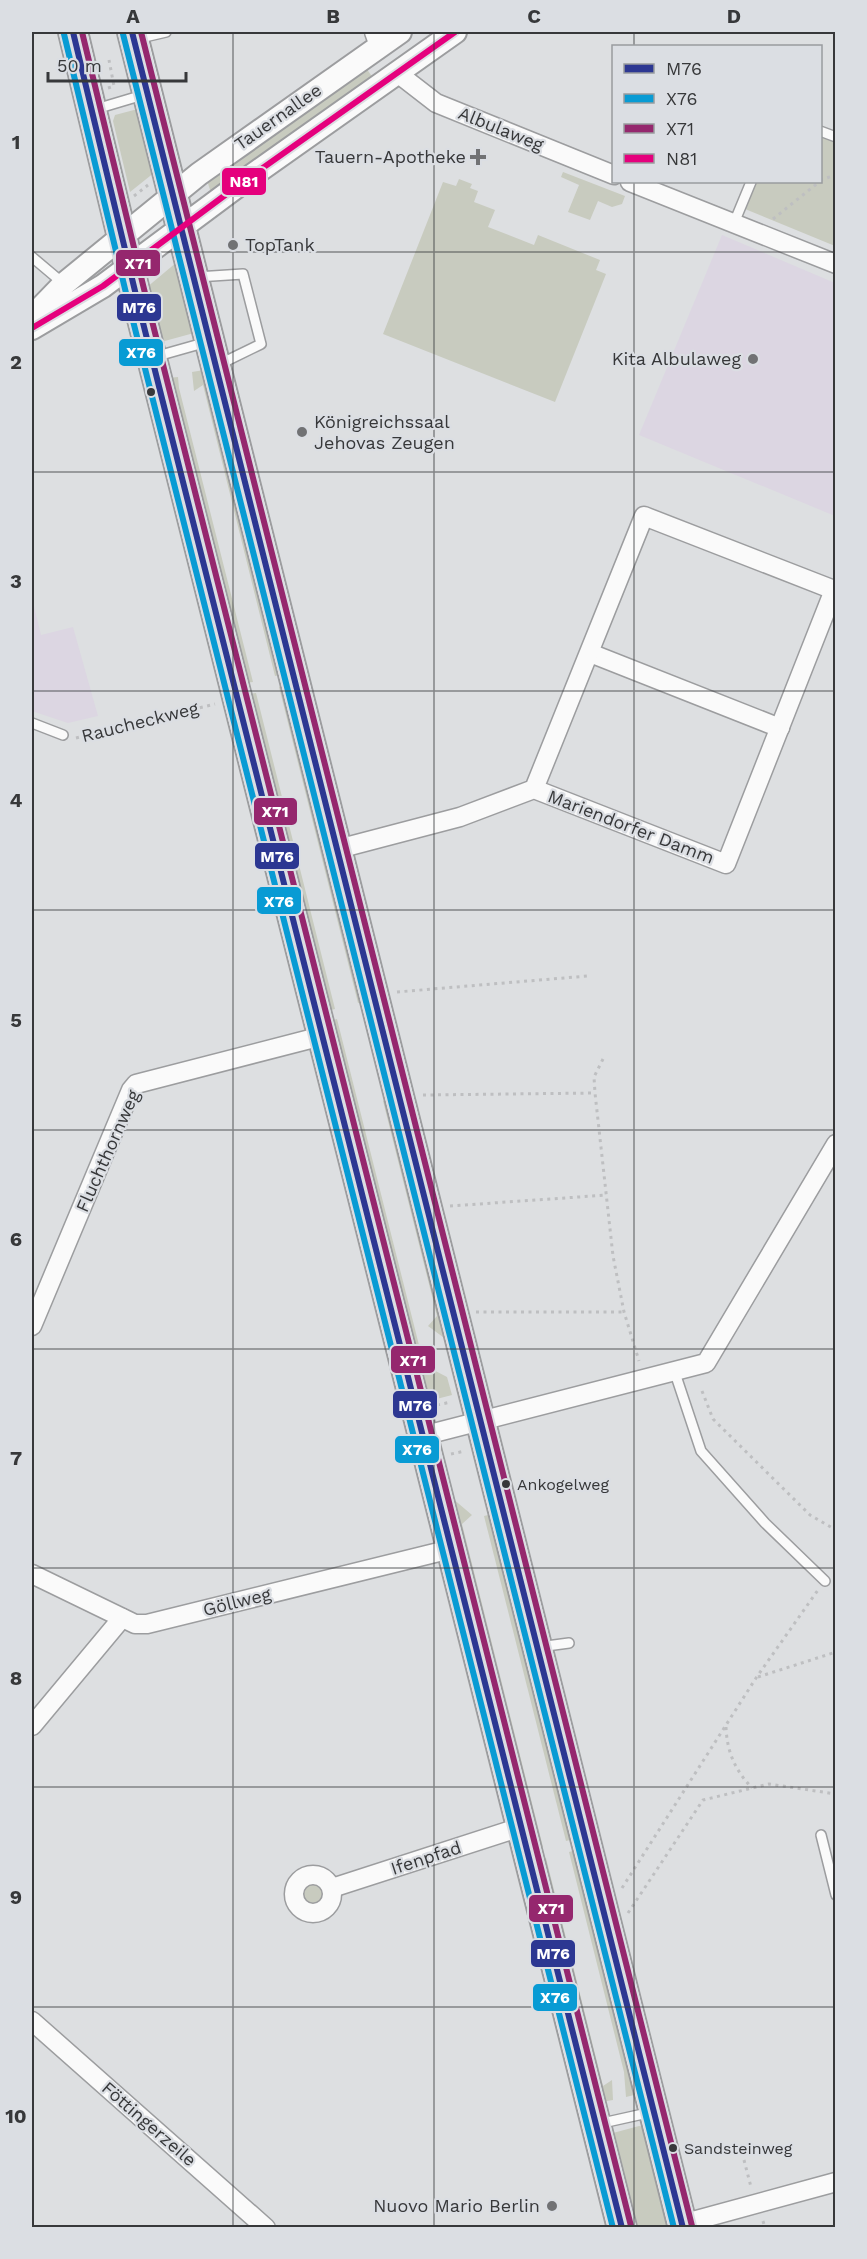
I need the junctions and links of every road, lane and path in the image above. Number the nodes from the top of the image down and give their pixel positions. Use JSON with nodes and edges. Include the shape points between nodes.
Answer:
{"nodes":[{"id":1,"x":72,"y":32,"type":"edge"},
{"id":2,"x":166,"y":32,"type":"edge"},
{"id":3,"x":400,"y":32,"type":"edge"},
{"id":4,"x":455,"y":32,"type":"edge"},
{"id":5,"x":133,"y":36,"type":"edge"},
{"id":6,"x":377,"y":39,"type":"edge"},
{"id":7,"x":109,"y":60,"type":"dead end"},
{"id":8,"x":396,"y":72,"type":"junction"},
{"id":9,"x":114,"y":86,"type":"dead end"},
{"id":10,"x":148,"y":94,"type":"junction"},
{"id":11,"x":93,"y":110,"type":"junction"},
{"id":12,"x":612,"y":174,"type":"edge"},
{"id":13,"x":632,"y":183,"type":"edge"},
{"id":14,"x":751,"y":183,"type":"edge"},
{"id":15,"x":817,"y":183,"type":"edge"},
{"id":16,"x":165,"y":186,"type":"junction"},
{"id":17,"x":132,"y":197,"type":"dead end"},
{"id":18,"x":767,"y":223,"type":"dead end"},
{"id":19,"x":734,"y":224,"type":"junction"},
{"id":20,"x":181,"y":228,"type":"junction"},
{"id":21,"x":122,"y":236,"type":"junction"},
{"id":22,"x":32,"y":256,"type":"edge"},
{"id":23,"x":836,"y":264,"type":"edge"},
{"id":24,"x":129,"y":267,"type":"junction"},
{"id":25,"x":194,"y":277,"type":"junction"},
{"id":26,"x":64,"y":284,"type":"junction"},
{"id":27,"x":32,"y":317,"type":"edge"},
{"id":28,"x":32,"y":328,"type":"edge"},
{"id":29,"x":213,"y":354,"type":"junction"},
{"id":30,"x":152,"y":357,"type":"junction"},
{"id":31,"x":590,"y":653,"type":"junction"},
{"id":32,"x":216,"y":704,"type":"dead end"},
{"id":33,"x":32,"y":723,"type":"edge"},
{"id":34,"x":780,"y":728,"type":"junction"},
{"id":35,"x":63,"y":735,"type":"joint"},
{"id":36,"x":534,"y":789,"type":"junction"},
{"id":37,"x":338,"y":849,"type":"junction"},
{"id":38,"x":588,"y":976,"type":"dead end"},
{"id":39,"x":395,"y":992,"type":"dead end"},
{"id":40,"x":322,"y":1036,"type":"junction"},
{"id":41,"x":603,"y":1059,"type":"dead end"},
{"id":42,"x":595,"y":1093,"type":"junction"},
{"id":43,"x":422,"y":1095,"type":"dead end"},
{"id":44,"x":836,"y":1144,"type":"edge"},
{"id":45,"x":607,"y":1195,"type":"junction"},
{"id":46,"x":449,"y":1206,"type":"dead end"},
{"id":47,"x":476,"y":1312,"type":"dead end"},
{"id":48,"x":624,"y":1312,"type":"junction"},
{"id":49,"x":32,"y":1326,"type":"edge"},
{"id":50,"x":639,"y":1361,"type":"dead end"},
{"id":51,"x":675,"y":1373,"type":"junction"},
{"id":52,"x":702,"y":1391,"type":"dead end"},
{"id":53,"x":454,"y":1401,"type":"dead end"},
{"id":54,"x":427,"y":1408,"type":"dead end"},
{"id":55,"x":481,"y":1421,"type":"junction"},
{"id":56,"x":422,"y":1436,"type":"junction"},
{"id":57,"x":466,"y":1450,"type":"dead end"},
{"id":58,"x":448,"y":1455,"type":"dead end"},
{"id":59,"x":836,"y":1530,"type":"edge"},
{"id":60,"x":451,"y":1549,"type":"junction"},
{"id":61,"x":32,"y":1574,"type":"edge"},
{"id":62,"x":825,"y":1581,"type":"joint"},
{"id":63,"x":122,"y":1618,"type":"junction"},
{"id":64,"x":569,"y":1643,"type":"dead end"},
{"id":65,"x":537,"y":1647,"type":"junction"},
{"id":66,"x":836,"y":1652,"type":"edge"},
{"id":67,"x":756,"y":1678,"type":"junction"},
{"id":68,"x":726,"y":1725,"type":"junction"},
{"id":69,"x":32,"y":1726,"type":"edge"},
{"id":70,"x":752,"y":1788,"type":"junction"},
{"id":71,"x":836,"y":1794,"type":"edge"},
{"id":72,"x":521,"y":1827,"type":"junction"},
{"id":73,"x":821,"y":1835,"type":"dead end"},
{"id":74,"x":332,"y":1888,"type":"dead end"},
{"id":75,"x":621,"y":1889,"type":"dead end"},
{"id":76,"x":836,"y":1895,"type":"edge"},
{"id":77,"x":627,"y":1915,"type":"dead end"},
{"id":78,"x":32,"y":2021,"type":"edge"},
{"id":79,"x":654,"y":2111,"type":"junction"},
{"id":80,"x":596,"y":2125,"type":"junction"},
{"id":81,"x":744,"y":2160,"type":"dead end"},
{"id":82,"x":836,"y":2182,"type":"edge"},
{"id":83,"x":751,"y":2187,"type":"dead end"},
{"id":84,"x":763,"y":2221,"type":"dead end"},
{"id":85,"x":683,"y":2226,"type":"edge"},
{"id":86,"x":266,"y":2228,"type":"edge"},
{"id":87,"x":621,"y":2228,"type":"edge"},
{"id":88,"x":765,"y":2228,"type":"edge"}],
"edges":[{"from":1,"to":11,"type":"main road"},
{"from":2,"to":5,"type":"lane"},
{"from":3,"to":6,"type":"street","name":"Tauernallee"},
{"from":4,"to":8,"type":"street","name":"Tauernallee"},
{"from":5,"to":10,"type":"main road"},
{"from":6,"to":8,"type":"street"},
{"from":6,"to":16,"type":"street","name":"Tauernallee","via":[[259,130]]},
{"from":7,"to":9,"type":"path"},
{"from":8,"to":12,"type":"street","name":"Albulaweg","via":[[436,103]]},
{"from":8,"to":20,"type":"street","name":"Tauernallee"},
{"from":10,"to":11,"type":"lane"},
{"from":10,"to":16,"type":"main road"},
{"from":11,"to":21,"type":"main road"},
{"from":13,"to":19,"type":"street"},
{"from":14,"to":19,"type":"lane"},
{"from":15,"to":18,"type":"path"},
{"from":16,"to":17,"type":"path"},
{"from":16,"to":20,"type":"main road"},
{"from":16,"to":21,"type":"street","name":"Tauernallee"},
{"from":19,"to":23,"type":"street"},
{"from":20,"to":24,"type":"street","name":"Tauernallee"},
{"from":20,"to":25,"type":"main road"},
{"from":21,"to":24,"type":"main road"},
{"from":21,"to":26,"type":"street","name":"Tauernallee"},
{"from":22,"to":26,"type":"lane"},
{"from":24,"to":28,"type":"street","name":"Tauernallee"},
{"from":24,"to":30,"type":"main road"},
{"from":25,"to":29,"type":"main road"},
{"from":25,"to":29,"type":"lane","via":[[243,274],[261,344]]},
{"from":26,"to":27,"type":"street","name":"Tauernallee"},
{"from":29,"to":30,"type":"lane"},
{"from":29,"to":37,"type":"main road"},
{"from":30,"to":40,"type":"main road"},
{"from":31,"to":34,"type":"street"},
{"from":31,"to":34,"type":"street","name":"Mariendorfer Damm","via":[[644,516],[834,590]]},
{"from":31,"to":36,"type":"street","name":"Mariendorfer Damm"},
{"from":32,"to":35,"type":"path","name":"Raucheckweg","via":[[74,739]]},
{"from":33,"to":35,"type":"lane","name":"Raucheckweg"},
{"from":34,"to":36,"type":"street","name":"Mariendorfer Damm","via":[[726,864]]},
{"from":36,"to":37,"type":"street","name":"Mariendorfer Damm","via":[[460,817]]},
{"from":37,"to":55,"type":"main road"},
{"from":38,"to":39,"type":"path"},
{"from":40,"to":49,"type":"street","name":"Fluchthornweg","via":[[136,1084]]},
{"from":40,"to":56,"type":"main road"},
{"from":41,"to":42,"type":"path","via":[[594,1077]]},
{"from":42,"to":43,"type":"path"},
{"from":42,"to":45,"type":"path"},
{"from":44,"to":51,"type":"street","via":[[706,1364]]},
{"from":45,"to":46,"type":"path"},
{"from":45,"to":48,"type":"path"},
{"from":47,"to":48,"type":"path"},
{"from":48,"to":50,"type":"path"},
{"from":51,"to":55,"type":"street"},
{"from":51,"to":62,"type":"lane","via":[[701,1451],[765,1523]]},
{"from":52,"to":59,"type":"path","via":[[713,1419],[810,1515]]},
{"from":53,"to":54,"type":"path"},
{"from":55,"to":56,"type":"street"},
{"from":55,"to":65,"type":"main road"},
{"from":56,"to":60,"type":"main road"},
{"from":57,"to":58,"type":"path"},
{"from":60,"to":63,"type":"street","name":"Göllweg","via":[[147,1624]]},
{"from":60,"to":72,"type":"main road"},
{"from":61,"to":63,"type":"street","name":"Göllweg"},
{"from":62,"to":67,"type":"path"},
{"from":63,"to":69,"type":"street"},
{"from":64,"to":65,"type":"lane"},
{"from":65,"to":79,"type":"main road"},
{"from":66,"to":67,"type":"path"},
{"from":67,"to":68,"type":"path"},
{"from":68,"to":70,"type":"path","via":[[732,1761]]},
{"from":68,"to":75,"type":"path"},
{"from":70,"to":71,"type":"path","via":[[769,1784]]},
{"from":70,"to":77,"type":"path","via":[[703,1800]]},
{"from":72,"to":74,"type":"street","name":"Ifenpfad"},
{"from":72,"to":80,"type":"main road"},
{"from":73,"to":76,"type":"lane"},
{"from":78,"to":86,"type":"street","name":"Föttingerzeile"},
{"from":79,"to":80,"type":"lane"},
{"from":79,"to":85,"type":"main road"},
{"from":80,"to":87,"type":"main road"},
{"from":81,"to":83,"type":"path"},
{"from":82,"to":85,"type":"street"},
{"from":84,"to":88,"type":"path"}]}
